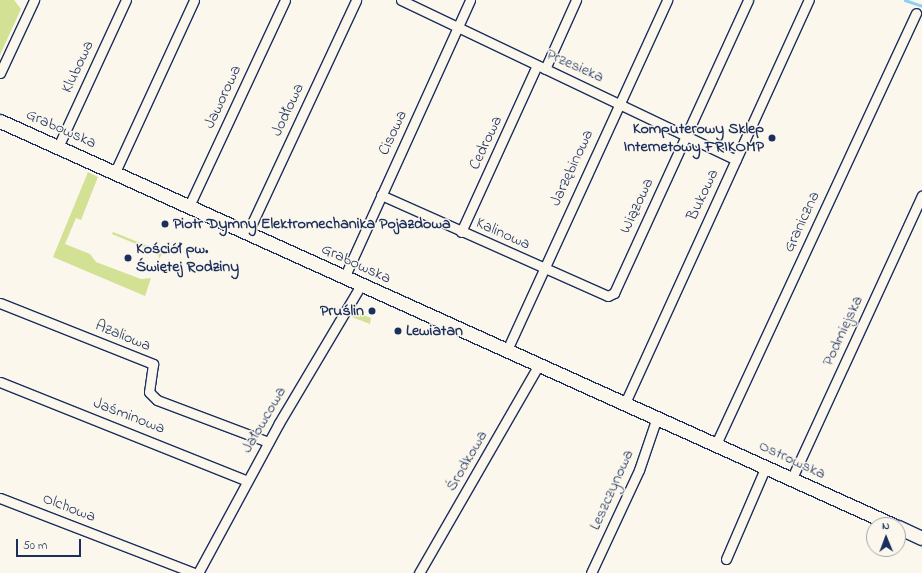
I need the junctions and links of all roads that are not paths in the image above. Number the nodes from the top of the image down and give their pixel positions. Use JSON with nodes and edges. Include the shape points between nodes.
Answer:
{"nodes":[{"id":1,"x":34,"y":0,"type":"edge"},
{"id":2,"x":126,"y":0,"type":"edge"},
{"id":3,"x":194,"y":0,"type":"edge"},
{"id":4,"x":285,"y":0,"type":"edge"},
{"id":5,"x":356,"y":0,"type":"edge"},
{"id":6,"x":401,"y":0,"type":"edge"},
{"id":7,"x":470,"y":0,"type":"edge"},
{"id":8,"x":576,"y":0,"type":"edge"},
{"id":9,"x":667,"y":0,"type":"edge"},
{"id":10,"x":748,"y":0,"type":"edge"},
{"id":11,"x":809,"y":0,"type":"edge"},
{"id":12,"x":916,"y":13,"type":"dead end"},
{"id":13,"x":457,"y":29,"type":"junction"},
{"id":14,"x":541,"y":67,"type":"junction"},
{"id":15,"x":0,"y":73,"type":"edge"},
{"id":16,"x":619,"y":102,"type":"junction"},
{"id":17,"x":0,"y":121,"type":"edge"},
{"id":18,"x":685,"y":136,"type":"junction"},
{"id":19,"x":58,"y":147,"type":"junction"},
{"id":20,"x":736,"y":160,"type":"junction"},
{"id":21,"x":115,"y":172,"type":"junction"},
{"id":22,"x":381,"y":195,"type":"junction"},
{"id":23,"x":922,"y":196,"type":"edge"},
{"id":24,"x":189,"y":206,"type":"junction"},
{"id":25,"x":248,"y":232,"type":"junction"},
{"id":26,"x":461,"y":232,"type":"junction"},
{"id":27,"x":543,"y":268,"type":"junction"},
{"id":28,"x":344,"y":278,"type":"junction"},
{"id":29,"x":361,"y":285,"type":"junction"},
{"id":30,"x":614,"y":293,"type":"joint"},
{"id":31,"x":0,"y":303,"type":"edge"},
{"id":32,"x":507,"y":350,"type":"junction"},
{"id":33,"x":539,"y":364,"type":"junction"},
{"id":34,"x":0,"y":382,"type":"edge"},
{"id":35,"x":625,"y":403,"type":"junction"},
{"id":36,"x":657,"y":417,"type":"junction"},
{"id":37,"x":676,"y":426,"type":"joint"},
{"id":38,"x":268,"y":442,"type":"junction"},
{"id":39,"x":716,"y":444,"type":"junction"},
{"id":40,"x":766,"y":466,"type":"junction"},
{"id":41,"x":792,"y":478,"type":"junction"},
{"id":42,"x":247,"y":481,"type":"junction"},
{"id":43,"x":0,"y":498,"type":"edge"},
{"id":44,"x":876,"y":517,"type":"edge"},
{"id":45,"x":906,"y":531,"type":"edge"},
{"id":46,"x":922,"y":538,"type":"edge"},
{"id":47,"x":726,"y":559,"type":"dead end"},
{"id":48,"x":194,"y":573,"type":"edge"},
{"id":49,"x":198,"y":573,"type":"edge"},
{"id":50,"x":419,"y":573,"type":"edge"},
{"id":51,"x":591,"y":573,"type":"edge"}],
"edges":[{"from":1,"to":15,"type":"street"},
{"from":2,"to":19,"type":"street","name":"Klubowa"},
{"from":3,"to":21,"type":"street"},
{"from":4,"to":24,"type":"street","name":"Jaworowa"},
{"from":5,"to":25,"type":"street","name":"Jodłowa"},
{"from":6,"to":13,"type":"street","name":"Przesieka"},
{"from":7,"to":13,"type":"street","name":"Cisowa"},
{"from":8,"to":14,"type":"street","name":"Cedrowa"},
{"from":9,"to":16,"type":"street","name":"Jarzębinowa"},
{"from":10,"to":18,"type":"street","name":"Wiązowa"},
{"from":11,"to":20,"type":"street","name":"Bukowa"},
{"from":12,"to":39,"type":"street","name":"Graniczna"},
{"from":13,"to":14,"type":"street","name":"Przesieka"},
{"from":13,"to":22,"type":"street","name":"Cisowa"},
{"from":14,"to":16,"type":"street","name":"Przesieka"},
{"from":14,"to":26,"type":"street","name":"Cedrowa"},
{"from":16,"to":18,"type":"street","name":"Przesieka"},
{"from":16,"to":27,"type":"street","name":"Jarzębinowa"},
{"from":17,"to":19,"type":"street","name":"Grabowska"},
{"from":18,"to":20,"type":"street","name":"Przesieka"},
{"from":18,"to":30,"type":"street","name":"Wiązowa"},
{"from":19,"to":21,"type":"street","name":"Grabowska"},
{"from":20,"to":35,"type":"street","name":"Bukowa"},
{"from":21,"to":24,"type":"street","name":"Grabowska"},
{"from":22,"to":26,"type":"street","name":"Kalinowa"},
{"from":22,"to":28,"type":"street","name":"Cisowa"},
{"from":23,"to":41,"type":"street","name":"Podmiejska"},
{"from":24,"to":25,"type":"street","name":"Grabowska"},
{"from":25,"to":28,"type":"street","name":"Grabowska"},
{"from":26,"to":27,"type":"street","name":"Kalinowa"},
{"from":27,"to":30,"type":"street","name":"Kalinowa","via":[[601,294],[608,296]]},
{"from":27,"to":32,"type":"street","name":"Jarzębinowa"},
{"from":28,"to":29,"type":"street","name":"Grabowska"},
{"from":29,"to":32,"type":"street","name":"Grabowska"},
{"from":29,"to":38,"type":"street","name":"Jałowcowa"},
{"from":31,"to":38,"type":"street","name":"Azaliowa","via":[[153,364],[149,392],[156,400]]},
{"from":32,"to":33,"type":"street","name":"Grabowska"},
{"from":33,"to":35,"type":"street","name":"Grabowska"},
{"from":33,"to":50,"type":"street","name":"Środkowa"},
{"from":34,"to":42,"type":"street","name":"Jaśminowa"},
{"from":35,"to":36,"type":"street","name":"Grabowska"},
{"from":36,"to":37,"type":"street","name":"Grabowska"},
{"from":36,"to":51,"type":"street","name":"Leszczynowa","via":[[639,470]]},
{"from":37,"to":39,"type":"street","name":"Ostrowska"},
{"from":38,"to":42,"type":"street","name":"Jałowcowa"},
{"from":39,"to":40,"type":"street","name":"Ostrowska"},
{"from":40,"to":41,"type":"street","name":"Ostrowska"},
{"from":40,"to":47,"type":"street"},
{"from":41,"to":44,"type":"street","name":"Ostrowska"},
{"from":42,"to":49,"type":"street","name":"Jałowcowa"},
{"from":43,"to":48,"type":"street","name":"Olchowa"},
{"from":45,"to":46,"type":"street"}]}
